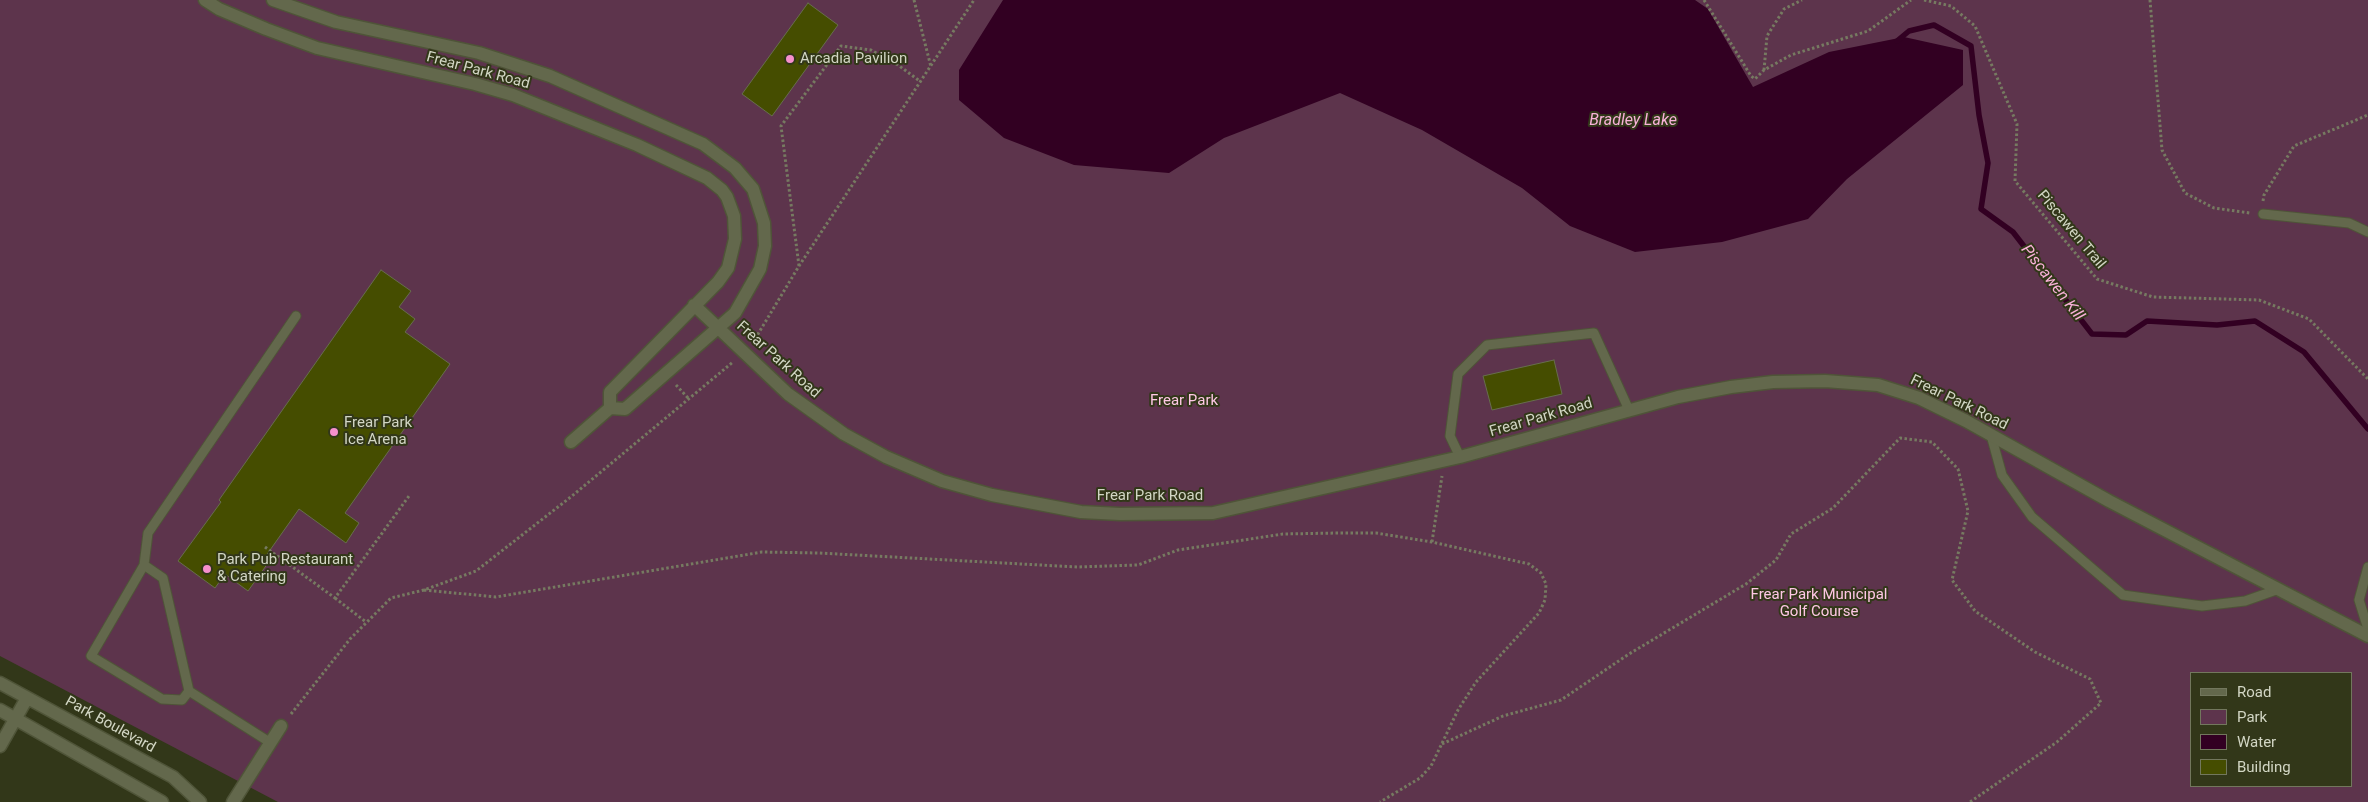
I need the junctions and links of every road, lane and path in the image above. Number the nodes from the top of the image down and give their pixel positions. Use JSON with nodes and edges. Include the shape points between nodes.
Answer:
{"nodes":[{"id":1,"x":205,"y":0,"type":"edge"},
{"id":2,"x":274,"y":0,"type":"edge"},
{"id":3,"x":914,"y":0,"type":"edge"},
{"id":4,"x":974,"y":0,"type":"edge"},
{"id":5,"x":1704,"y":0,"type":"edge"},
{"id":6,"x":1802,"y":0,"type":"edge"},
{"id":7,"x":1911,"y":0,"type":"edge"},
{"id":8,"x":1924,"y":0,"type":"edge"},
{"id":9,"x":2150,"y":0,"type":"edge"},
{"id":10,"x":931,"y":67,"type":"junction"},
{"id":11,"x":1764,"y":70,"type":"junction"},
{"id":12,"x":921,"y":82,"type":"junction"},
{"id":13,"x":2368,"y":115,"type":"edge"},
{"id":14,"x":2263,"y":214,"type":"junction"},
{"id":15,"x":2368,"y":232,"type":"edge"},
{"id":16,"x":799,"y":266,"type":"junction"},
{"id":17,"x":694,"y":305,"type":"junction"},
{"id":18,"x":296,"y":316,"type":"dead end"},
{"id":19,"x":719,"y":328,"type":"junction"},
{"id":20,"x":755,"y":339,"type":"dead end"},
{"id":21,"x":733,"y":362,"type":"dead end"},
{"id":22,"x":2368,"y":379,"type":"edge"},
{"id":23,"x":610,"y":408,"type":"junction"},
{"id":24,"x":1629,"y":410,"type":"junction"},
{"id":25,"x":1991,"y":435,"type":"junction"},
{"id":26,"x":571,"y":442,"type":"dead end"},
{"id":27,"x":1460,"y":457,"type":"junction"},
{"id":28,"x":1442,"y":472,"type":"dead end"},
{"id":29,"x":409,"y":496,"type":"dead end"},
{"id":30,"x":1432,"y":542,"type":"junction"},
{"id":31,"x":265,"y":547,"type":"dead end"},
{"id":32,"x":144,"y":565,"type":"junction"},
{"id":33,"x":2368,"y":567,"type":"edge"},
{"id":34,"x":2279,"y":589,"type":"junction"},
{"id":35,"x":424,"y":590,"type":"junction"},
{"id":36,"x":335,"y":598,"type":"junction"},
{"id":37,"x":366,"y":623,"type":"junction"},
{"id":38,"x":2368,"y":629,"type":"edge"},
{"id":39,"x":2368,"y":636,"type":"edge"},
{"id":40,"x":0,"y":683,"type":"edge"},
{"id":41,"x":189,"y":691,"type":"junction"},
{"id":42,"x":27,"y":698,"type":"junction"},
{"id":43,"x":0,"y":710,"type":"edge"},
{"id":44,"x":16,"y":718,"type":"junction"},
{"id":45,"x":282,"y":726,"type":"joint"},
{"id":46,"x":271,"y":743,"type":"junction"},
{"id":47,"x":1441,"y":744,"type":"junction"},
{"id":48,"x":0,"y":746,"type":"edge"},
{"id":49,"x":162,"y":802,"type":"edge"},
{"id":50,"x":200,"y":802,"type":"edge"},
{"id":51,"x":233,"y":802,"type":"edge"},
{"id":52,"x":1380,"y":802,"type":"edge"},
{"id":53,"x":1970,"y":802,"type":"edge"}],
"edges":[{"from":1,"to":17,"type":"street","name":"Frear Park Road","via":[[258,26],[316,48],[513,95],[637,145],[707,178],[722,190],[732,206],[735,239],[728,268]]},
{"from":2,"to":19,"type":"street","name":"Frear Park Road","via":[[336,22],[513,63],[550,76],[716,152],[753,189],[764,223],[765,246],[760,269],[735,313]]},
{"from":3,"to":10,"type":"path"},
{"from":4,"to":10,"type":"path"},
{"from":5,"to":11,"type":"path","via":[[1750,76],[1754,79]]},
{"from":6,"to":11,"type":"path","via":[[1784,9],[1767,36]]},
{"from":7,"to":11,"type":"path","via":[[1868,31],[1791,55]]},
{"from":8,"to":22,"type":"path","name":"Piscawen Trail","via":[[1951,6],[1975,26],[2017,124],[2015,181],[2097,279],[2153,297],[2259,300],[2309,319]]},
{"from":9,"to":14,"type":"path","via":[[2162,150],[2184,193],[2214,208]]},
{"from":10,"to":12,"type":"path"},
{"from":12,"to":16,"type":"path"},
{"from":12,"to":16,"type":"path","via":[[871,50],[841,46],[781,126]]},
{"from":13,"to":14,"type":"path","via":[[2294,146],[2264,195]]},
{"from":14,"to":15,"type":"lane","via":[[2349,223]]},
{"from":16,"to":20,"type":"path"},
{"from":17,"to":19,"type":"street","name":"Frear Park Road"},
{"from":17,"to":23,"type":"street","name":"Frear Park Road","via":[[610,392]]},
{"from":18,"to":32,"type":"lane","via":[[148,533]]},
{"from":19,"to":23,"type":"street","name":"Frear Park Road","via":[[625,409]]},
{"from":19,"to":27,"type":"street","name":"Frear Park Road","via":[[788,394],[844,434],[886,457],[942,481],[1025,503],[1081,512],[1213,513]]},
{"from":21,"to":35,"type":"path","via":[[476,571]]},
{"from":23,"to":26,"type":"street","name":"Frear Park Road"},
{"from":24,"to":25,"type":"street","name":"Frear Park Road","via":[[1687,395],[1773,382],[1825,381],[1878,385],[1920,398]]},
{"from":24,"to":27,"type":"street","name":"Frear Park Road"},
{"from":24,"to":27,"type":"lane","via":[[1594,333],[1486,345],[1458,374],[1450,436]]},
{"from":25,"to":34,"type":"street","name":"Frear Park Road"},
{"from":25,"to":34,"type":"lane","via":[[2002,475],[2032,517],[2123,595],[2202,606],[2246,601]]},
{"from":28,"to":30,"type":"path"},
{"from":29,"to":36,"type":"path"},
{"from":30,"to":35,"type":"path","via":[[1376,533],[1283,534],[1178,550],[1138,565],[1077,567],[762,552],[496,597]]},
{"from":30,"to":47,"type":"path","via":[[1529,564],[1541,573],[1546,584],[1545,600],[1539,614],[1476,682]]},
{"from":31,"to":36,"type":"path"},
{"from":32,"to":41,"type":"lane","via":[[163,578]]},
{"from":32,"to":41,"type":"lane","via":[[91,656],[162,699],[182,700]]},
{"from":33,"to":38,"type":"lane","via":[[2359,600]]},
{"from":34,"to":39,"type":"street","name":"Frear Park Road"},
{"from":35,"to":37,"type":"path","via":[[391,598]]},
{"from":36,"to":37,"type":"path"},
{"from":37,"to":45,"type":"path"},
{"from":40,"to":42,"type":"street","name":"Park Boulevard"},
{"from":41,"to":46,"type":"lane"},
{"from":42,"to":44,"type":"street"},
{"from":42,"to":50,"type":"street","name":"Park Boulevard","via":[[172,777]]},
{"from":43,"to":44,"type":"street"},
{"from":44,"to":48,"type":"street"},
{"from":44,"to":49,"type":"street"},
{"from":45,"to":46,"type":"street"},
{"from":46,"to":51,"type":"street"},
{"from":47,"to":52,"type":"path","via":[[1431,766],[1420,778]]},
{"from":47,"to":53,"type":"path","via":[[1503,716],[1561,700],[1629,654],[1746,584],[1776,560],[1791,534],[1833,508],[1900,438],[1932,442],[1958,469],[1968,511],[1952,580],[1975,611],[2035,652],[2090,679],[2102,703],[2057,742]]}]}
